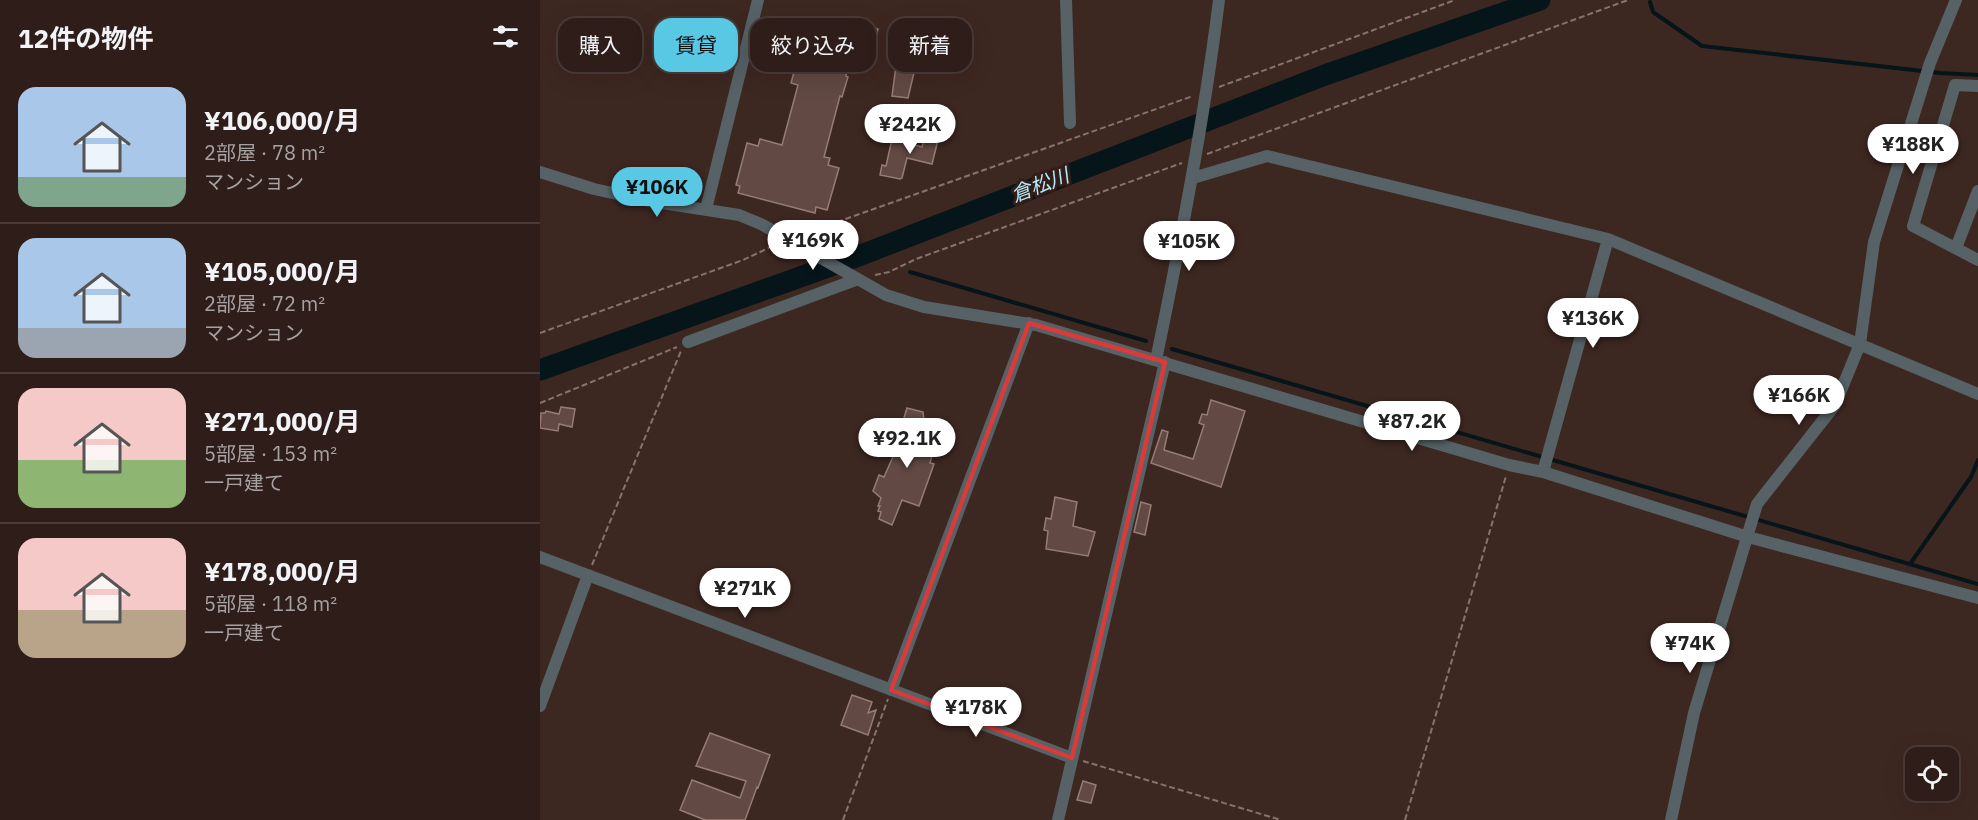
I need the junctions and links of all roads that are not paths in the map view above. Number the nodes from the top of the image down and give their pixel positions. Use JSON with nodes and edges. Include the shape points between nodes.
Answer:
{"nodes":[{"id":1,"x":758,"y":0,"type":"edge"},
{"id":2,"x":1066,"y":0,"type":"edge"},
{"id":3,"x":1219,"y":0,"type":"edge"},
{"id":4,"x":1956,"y":0,"type":"edge"},
{"id":5,"x":1978,"y":86,"type":"edge"},
{"id":6,"x":1070,"y":123,"type":"dead end"},
{"id":7,"x":540,"y":172,"type":"edge"},
{"id":8,"x":1193,"y":178,"type":"junction"},
{"id":9,"x":1978,"y":191,"type":"edge"},
{"id":10,"x":706,"y":209,"type":"junction"},
{"id":11,"x":1608,"y":239,"type":"junction"},
{"id":12,"x":1956,"y":248,"type":"junction"},
{"id":13,"x":1978,"y":260,"type":"edge"},
{"id":14,"x":858,"y":279,"type":"junction"},
{"id":15,"x":1029,"y":323,"type":"junction"},
{"id":16,"x":688,"y":342,"type":"road end"},
{"id":17,"x":1860,"y":344,"type":"junction"},
{"id":18,"x":1161,"y":361,"type":"junction"},
{"id":19,"x":1978,"y":394,"type":"edge"},
{"id":20,"x":1544,"y":469,"type":"junction"},
{"id":21,"x":1749,"y":531,"type":"junction"},
{"id":22,"x":540,"y":557,"type":"edge"},
{"id":23,"x":588,"y":575,"type":"junction"},
{"id":24,"x":1978,"y":598,"type":"edge"},
{"id":25,"x":891,"y":690,"type":"junction"},
{"id":26,"x":540,"y":706,"type":"edge"},
{"id":27,"x":1072,"y":758,"type":"junction"},
{"id":28,"x":1058,"y":820,"type":"edge"},
{"id":29,"x":1671,"y":820,"type":"edge"}],
"edges":[{"from":1,"to":10,"type":"street"},
{"from":2,"to":6,"type":"street"},
{"from":3,"to":8,"type":"street"},
{"from":4,"to":17,"type":"street","via":[[1930,63],[1874,242]]},
{"from":5,"to":12,"type":"street","via":[[1955,85],[1913,226]]},
{"from":7,"to":10,"type":"street","via":[[594,189]]},
{"from":8,"to":11,"type":"street","via":[[1267,156]]},
{"from":8,"to":18,"type":"street"},
{"from":9,"to":12,"type":"street"},
{"from":10,"to":14,"type":"street","via":[[761,224]]},
{"from":11,"to":17,"type":"street"},
{"from":11,"to":20,"type":"street"},
{"from":12,"to":13,"type":"street"},
{"from":14,"to":15,"type":"street","via":[[886,295],[924,307]]},
{"from":14,"to":16,"type":"street"},
{"from":15,"to":18,"type":"street"},
{"from":15,"to":25,"type":"street"},
{"from":17,"to":19,"type":"street"},
{"from":17,"to":21,"type":"street","via":[[1835,405],[1757,504]]},
{"from":18,"to":20,"type":"street","via":[[1509,465]]},
{"from":18,"to":27,"type":"street"},
{"from":20,"to":21,"type":"street"},
{"from":21,"to":24,"type":"street"},
{"from":21,"to":29,"type":"street","via":[[1694,713]]},
{"from":22,"to":23,"type":"street"},
{"from":23,"to":25,"type":"street"},
{"from":23,"to":26,"type":"street"},
{"from":25,"to":27,"type":"street"},
{"from":27,"to":28,"type":"street"}]}
